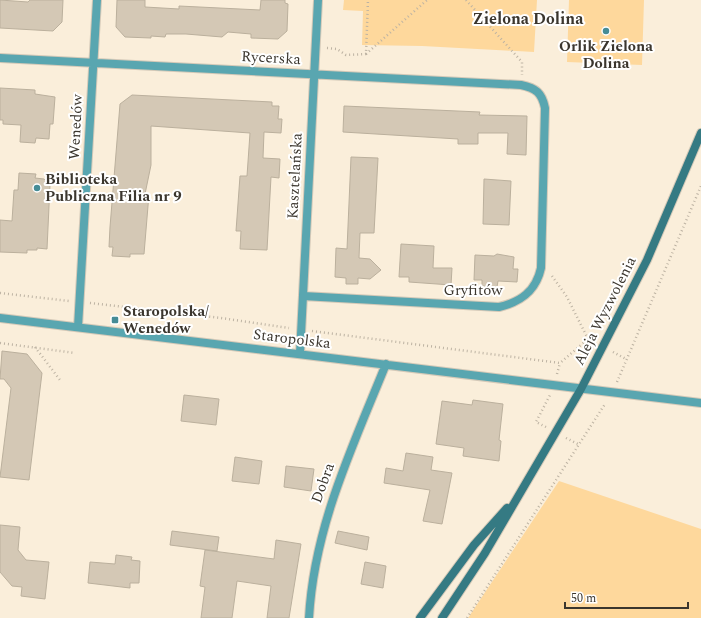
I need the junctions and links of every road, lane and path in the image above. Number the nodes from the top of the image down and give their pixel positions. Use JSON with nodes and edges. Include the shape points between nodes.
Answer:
{"nodes":[{"id":1,"x":97,"y":0,"type":"edge"},
{"id":2,"x":318,"y":0,"type":"edge"},
{"id":3,"x":368,"y":0,"type":"edge"},
{"id":4,"x":427,"y":0,"type":"edge"},
{"id":5,"x":466,"y":0,"type":"edge"},
{"id":6,"x":316,"y":48,"type":"junction"},
{"id":7,"x":366,"y":54,"type":"junction"},
{"id":8,"x":0,"y":58,"type":"edge"},
{"id":9,"x":94,"y":63,"type":"junction"},
{"id":10,"x":314,"y":74,"type":"junction"},
{"id":11,"x":521,"y":85,"type":"junction"},
{"id":12,"x":538,"y":91,"type":"joint"},
{"id":13,"x":701,"y":133,"type":"edge"},
{"id":14,"x":701,"y":186,"type":"edge"},
{"id":15,"x":542,"y":262,"type":"junction"},
{"id":16,"x":0,"y":293,"type":"edge"},
{"id":17,"x":303,"y":296,"type":"junction"},
{"id":18,"x":79,"y":302,"type":"junction"},
{"id":19,"x":0,"y":318,"type":"edge"},
{"id":20,"x":78,"y":327,"type":"junction"},
{"id":21,"x":302,"y":330,"type":"junction"},
{"id":22,"x":588,"y":339,"type":"junction"},
{"id":23,"x":0,"y":343,"type":"edge"},
{"id":24,"x":35,"y":347,"type":"junction"},
{"id":25,"x":603,"y":347,"type":"junction"},
{"id":26,"x":75,"y":354,"type":"dead end"},
{"id":27,"x":300,"y":354,"type":"junction"},
{"id":28,"x":626,"y":359,"type":"junction"},
{"id":29,"x":386,"y":364,"type":"junction"},
{"id":30,"x":60,"y":380,"type":"dead end"},
{"id":31,"x":581,"y":389,"type":"junction"},
{"id":32,"x":612,"y":393,"type":"junction"},
{"id":33,"x":701,"y":403,"type":"edge"},
{"id":34,"x":519,"y":494,"type":"junction"},
{"id":35,"x":309,"y":618,"type":"edge"},
{"id":36,"x":420,"y":618,"type":"edge"},
{"id":37,"x":442,"y":618,"type":"edge"},
{"id":38,"x":467,"y":618,"type":"edge"}],
"edges":[{"from":1,"to":9,"type":"street","name":"Wenedów"},
{"from":2,"to":6,"type":"street","name":"Kasztelańska"},
{"from":3,"to":7,"type":"path"},
{"from":4,"to":7,"type":"path"},
{"from":5,"to":11,"type":"path","via":[[522,62]]},
{"from":6,"to":7,"type":"path","via":[[337,49],[346,55]]},
{"from":6,"to":10,"type":"street","name":"Kasztelańska"},
{"from":8,"to":9,"type":"street","name":"Rycerska"},
{"from":9,"to":10,"type":"street","name":"Rycerska"},
{"from":9,"to":18,"type":"street","name":"Wenedów"},
{"from":10,"to":11,"type":"street","name":"Rycerska"},
{"from":10,"to":17,"type":"street","name":"Kasztelańska"},
{"from":11,"to":12,"type":"street","name":"Rycerska"},
{"from":12,"to":15,"type":"street","name":"Gryfitów","via":[[546,108]]},
{"from":13,"to":25,"type":"street","name":"Aleja Wyzwolenia","via":[[647,260]]},
{"from":14,"to":28,"type":"path"},
{"from":15,"to":17,"type":"street","name":"Gryfitów","via":[[536,284],[528,294],[499,307]]},
{"from":15,"to":22,"type":"path","via":[[567,298]]},
{"from":16,"to":18,"type":"path"},
{"from":17,"to":21,"type":"street","name":"Kasztelańska"},
{"from":18,"to":20,"type":"street","name":"Wenedów"},
{"from":18,"to":21,"type":"path"},
{"from":19,"to":20,"type":"street","name":"Staropolska"},
{"from":20,"to":27,"type":"street","name":"Staropolska"},
{"from":21,"to":22,"type":"path","via":[[560,363]]},
{"from":21,"to":27,"type":"street","name":"Kasztelańska"},
{"from":22,"to":25,"type":"path"},
{"from":23,"to":24,"type":"path"},
{"from":24,"to":26,"type":"path"},
{"from":24,"to":30,"type":"path"},
{"from":25,"to":28,"type":"path"},
{"from":25,"to":31,"type":"street","name":"Aleja Wyzwolenia"},
{"from":27,"to":29,"type":"street","name":"Staropolska"},
{"from":28,"to":32,"type":"path"},
{"from":29,"to":31,"type":"street","name":"Staropolska"},
{"from":29,"to":35,"type":"street","name":"Dobra","via":[[326,515],[310,594]]},
{"from":31,"to":32,"type":"street"},
{"from":31,"to":34,"type":"street","name":"Aleja Wyzwolenia"},
{"from":32,"to":33,"type":"street"},
{"from":32,"to":38,"type":"path"},
{"from":34,"to":36,"type":"street","name":"Aleja Wyzwolenia","via":[[474,545]]},
{"from":34,"to":37,"type":"street","name":"Aleja Wyzwolenia","via":[[485,553]]}]}
